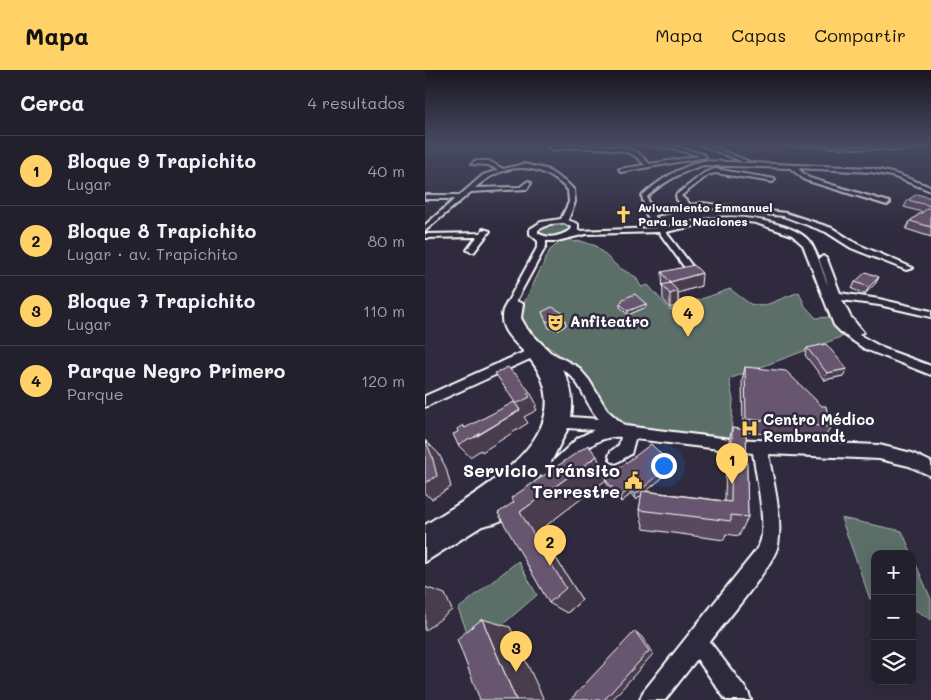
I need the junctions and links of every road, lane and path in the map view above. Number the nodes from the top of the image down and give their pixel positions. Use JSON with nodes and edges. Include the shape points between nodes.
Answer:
{"nodes":[{"id":1,"x":490,"y":174,"type":"edge"},
{"id":2,"x":545,"y":174,"type":"edge"},
{"id":3,"x":551,"y":174,"type":"edge"},
{"id":4,"x":678,"y":174,"type":"edge"},
{"id":5,"x":705,"y":174,"type":"edge"},
{"id":6,"x":741,"y":174,"type":"edge"},
{"id":7,"x":802,"y":174,"type":"edge"},
{"id":8,"x":889,"y":174,"type":"edge"},
{"id":9,"x":773,"y":180,"type":"dead end"},
{"id":10,"x":528,"y":183,"type":"dead end"},
{"id":11,"x":931,"y":188,"type":"edge"},
{"id":12,"x":469,"y":190,"type":"junction"},
{"id":13,"x":431,"y":191,"type":"dead end"},
{"id":14,"x":461,"y":196,"type":"junction"},
{"id":15,"x":425,"y":197,"type":"edge"},
{"id":16,"x":887,"y":202,"type":"dead end"},
{"id":17,"x":689,"y":206,"type":"junction"},
{"id":18,"x":649,"y":214,"type":"junction"},
{"id":19,"x":564,"y":221,"type":"junction"},
{"id":20,"x":550,"y":222,"type":"junction"},
{"id":21,"x":575,"y":226,"type":"junction"},
{"id":22,"x":661,"y":228,"type":"junction"},
{"id":23,"x":425,"y":229,"type":"edge"},
{"id":24,"x":425,"y":236,"type":"edge"},
{"id":25,"x":537,"y":236,"type":"junction"},
{"id":26,"x":564,"y":236,"type":"junction"},
{"id":27,"x":471,"y":250,"type":"dead end"},
{"id":28,"x":688,"y":266,"type":"edge"},
{"id":29,"x":909,"y":268,"type":"dead end"},
{"id":30,"x":833,"y":296,"type":"junction"},
{"id":31,"x":931,"y":314,"type":"edge"},
{"id":32,"x":539,"y":353,"type":"junction"},
{"id":33,"x":931,"y":365,"type":"edge"},
{"id":34,"x":931,"y":371,"type":"edge"},
{"id":35,"x":425,"y":402,"type":"edge"},
{"id":36,"x":569,"y":422,"type":"junction"},
{"id":37,"x":624,"y":429,"type":"junction"},
{"id":38,"x":583,"y":442,"type":"junction"},
{"id":39,"x":759,"y":446,"type":"junction"},
{"id":40,"x":616,"y":456,"type":"dead end"},
{"id":41,"x":931,"y":469,"type":"edge"},
{"id":42,"x":476,"y":518,"type":"junction"},
{"id":43,"x":425,"y":535,"type":"edge"},
{"id":44,"x":425,"y":553,"type":"edge"},
{"id":45,"x":697,"y":642,"type":"junction"},
{"id":46,"x":651,"y":700,"type":"edge"},
{"id":47,"x":740,"y":700,"type":"edge"}],
"edges":[{"from":1,"to":12,"type":"street"},
{"from":2,"to":20,"type":"street","via":[[566,190],[565,206]]},
{"from":3,"to":19,"type":"street","via":[[571,190],[572,202]]},
{"from":4,"to":18,"type":"street","via":[[644,194]]},
{"from":5,"to":17,"type":"street","via":[[678,196]]},
{"from":6,"to":9,"type":"street"},
{"from":7,"to":16,"type":"street","via":[[807,179]]},
{"from":8,"to":11,"type":"street"},
{"from":10,"to":12,"type":"street","via":[[520,189]]},
{"from":12,"to":14,"type":"street"},
{"from":13,"to":15,"type":"street"},
{"from":14,"to":15,"type":"street"},
{"from":14,"to":23,"type":"street"},
{"from":17,"to":18,"type":"street"},
{"from":17,"to":29,"type":"street","via":[[791,216],[836,233],[846,242]]},
{"from":18,"to":22,"type":"street"},
{"from":19,"to":20,"type":"street"},
{"from":19,"to":21,"type":"street"},
{"from":20,"to":25,"type":"street","via":[[534,229]]},
{"from":21,"to":22,"type":"street","via":[[595,229]]},
{"from":21,"to":26,"type":"street"},
{"from":22,"to":26,"type":"street"},
{"from":22,"to":28,"type":"street"},
{"from":22,"to":30,"type":"street","via":[[733,218],[757,221],[789,231],[807,244]]},
{"from":24,"to":27,"type":"street","via":[[486,232]]},
{"from":25,"to":26,"type":"street","via":[[547,239]]},
{"from":25,"to":32,"type":"street","via":[[542,246],[510,304],[506,322],[509,329]]},
{"from":26,"to":32,"type":"street","via":[[549,245],[541,257],[516,308],[516,322]]},
{"from":30,"to":31,"type":"street"},
{"from":30,"to":33,"type":"street","via":[[849,324],[860,334]]},
{"from":30,"to":34,"type":"street","via":[[838,323],[854,338]]},
{"from":32,"to":35,"type":"street"},
{"from":32,"to":36,"type":"street","via":[[564,383]]},
{"from":32,"to":37,"type":"street","via":[[574,370],[602,414]]},
{"from":32,"to":43,"type":"street","via":[[553,390],[549,425],[535,452],[492,491]]},
{"from":36,"to":37,"type":"street"},
{"from":36,"to":38,"type":"street","via":[[580,427]]},
{"from":36,"to":42,"type":"street","via":[[536,469],[509,495]]},
{"from":37,"to":38,"type":"street","via":[[609,430]]},
{"from":37,"to":39,"type":"street","via":[[730,445]]},
{"from":37,"to":40,"type":"street","via":[[626,448]]},
{"from":38,"to":42,"type":"street","via":[[520,504],[495,515]]},
{"from":39,"to":41,"type":"street","via":[[879,452],[912,460]]},
{"from":39,"to":45,"type":"street","via":[[767,492],[769,545]]},
{"from":42,"to":44,"type":"street"},
{"from":45,"to":46,"type":"street"},
{"from":45,"to":47,"type":"street"}]}
